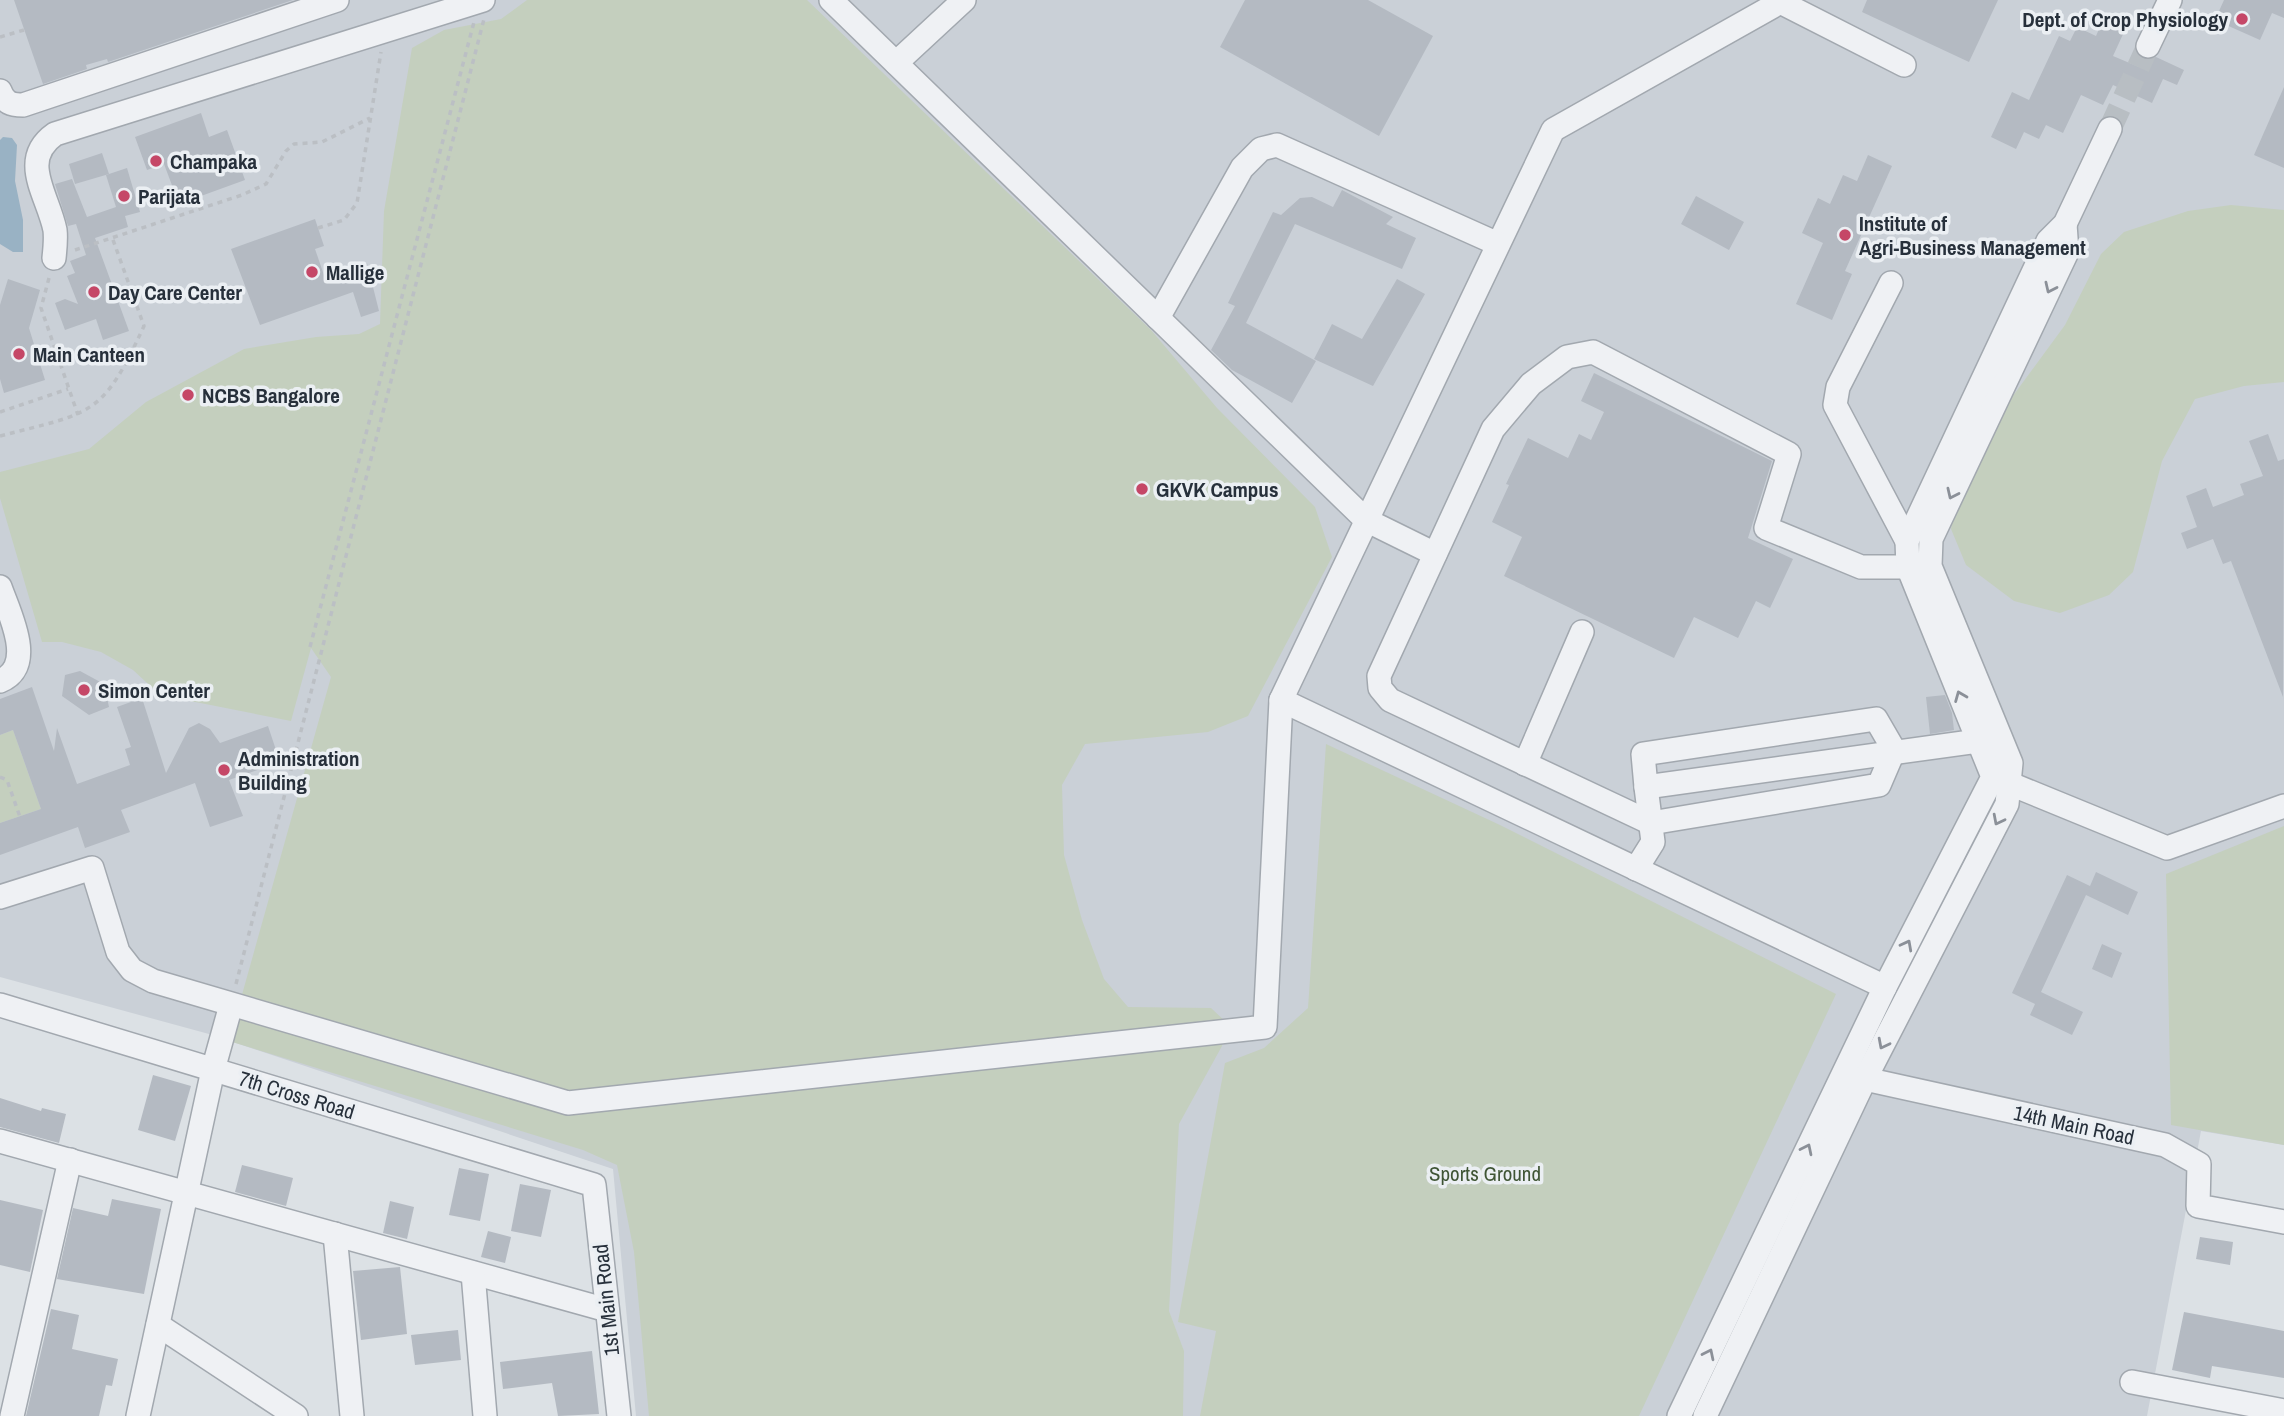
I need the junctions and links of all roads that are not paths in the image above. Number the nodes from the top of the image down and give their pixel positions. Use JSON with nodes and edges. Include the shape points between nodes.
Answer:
{"nodes":[{"id":1,"x":337,"y":0,"type":"edge"},
{"id":2,"x":831,"y":0,"type":"edge"},
{"id":3,"x":964,"y":0,"type":"edge"},
{"id":4,"x":2170,"y":0,"type":"edge"},
{"id":5,"x":1783,"y":2,"type":"edge"},
{"id":6,"x":481,"y":10,"type":"edge"},
{"id":7,"x":2148,"y":46,"type":"tunnel mouth"},
{"id":8,"x":896,"y":63,"type":"junction"},
{"id":9,"x":1904,"y":65,"type":"dead end"},
{"id":10,"x":0,"y":91,"type":"edge"},
{"id":11,"x":2110,"y":129,"type":"tunnel mouth"},
{"id":12,"x":2065,"y":224,"type":"junction"},
{"id":13,"x":1498,"y":244,"type":"junction"},
{"id":14,"x":54,"y":258,"type":"road end"},
{"id":15,"x":1891,"y":283,"type":"dead end"},
{"id":16,"x":1158,"y":318,"type":"junction"},
{"id":17,"x":1366,"y":520,"type":"junction"},
{"id":18,"x":1907,"y":541,"type":"junction"},
{"id":19,"x":1435,"y":554,"type":"junction"},
{"id":20,"x":1908,"y":567,"type":"junction"},
{"id":21,"x":0,"y":587,"type":"edge"},
{"id":22,"x":1582,"y":632,"type":"dead end"},
{"id":23,"x":0,"y":681,"type":"edge"},
{"id":24,"x":1281,"y":700,"type":"junction"},
{"id":25,"x":1978,"y":741,"type":"junction"},
{"id":26,"x":1894,"y":751,"type":"junction"},
{"id":27,"x":1525,"y":764,"type":"junction"},
{"id":28,"x":2002,"y":780,"type":"junction"},
{"id":29,"x":1646,"y":787,"type":"junction"},
{"id":30,"x":2284,"y":806,"type":"edge"},
{"id":31,"x":1651,"y":823,"type":"junction"},
{"id":32,"x":1636,"y":869,"type":"junction"},
{"id":33,"x":0,"y":897,"type":"edge"},
{"id":34,"x":1885,"y":987,"type":"junction"},
{"id":35,"x":231,"y":1004,"type":"junction"},
{"id":36,"x":0,"y":1005,"type":"edge"},
{"id":37,"x":213,"y":1070,"type":"junction"},
{"id":38,"x":1865,"y":1079,"type":"junction"},
{"id":39,"x":0,"y":1141,"type":"edge"},
{"id":40,"x":70,"y":1160,"type":"junction"},
{"id":41,"x":594,"y":1185,"type":"joint"},
{"id":42,"x":187,"y":1192,"type":"junction"},
{"id":43,"x":2284,"y":1222,"type":"edge"},
{"id":44,"x":335,"y":1234,"type":"junction"},
{"id":45,"x":473,"y":1273,"type":"junction"},
{"id":46,"x":607,"y":1310,"type":"junction"},
{"id":47,"x":158,"y":1325,"type":"junction"},
{"id":48,"x":2132,"y":1382,"type":"dead end"},
{"id":49,"x":2243,"y":1410,"type":"edge"},
{"id":50,"x":2284,"y":1412,"type":"edge"},
{"id":51,"x":12,"y":1416,"type":"edge"},
{"id":52,"x":138,"y":1416,"type":"edge"},
{"id":53,"x":296,"y":1416,"type":"edge"},
{"id":54,"x":352,"y":1416,"type":"edge"},
{"id":55,"x":485,"y":1416,"type":"edge"},
{"id":56,"x":619,"y":1416,"type":"edge"},
{"id":57,"x":1679,"y":1416,"type":"edge"},
{"id":58,"x":1705,"y":1416,"type":"edge"}],
"edges":[{"from":1,"to":10,"type":"street","via":[[23,105],[12,105]]},
{"from":2,"to":8,"type":"street"},
{"from":3,"to":8,"type":"street"},
{"from":4,"to":7,"type":"street"},
{"from":5,"to":9,"type":"street"},
{"from":5,"to":13,"type":"street","via":[[1553,130]]},
{"from":6,"to":14,"type":"street","via":[[385,29],[55,134],[42,143],[35,165],[55,232]]},
{"from":8,"to":16,"type":"street"},
{"from":11,"to":12,"type":"street"},
{"from":12,"to":18,"type":"street","via":[[2048,241]]},
{"from":12,"to":28,"type":"street","one_way":true,"via":[[2067,252],[1931,539],[1930,566],[2011,763]]},
{"from":13,"to":16,"type":"street","via":[[1277,145],[1261,149],[1242,168]]},
{"from":13,"to":17,"type":"street"},
{"from":15,"to":18,"type":"street","via":[[1838,387],[1835,405]]},
{"from":16,"to":17,"type":"street"},
{"from":17,"to":19,"type":"street"},
{"from":17,"to":24,"type":"street"},
{"from":18,"to":20,"type":"street"},
{"from":19,"to":20,"type":"street","via":[[1493,429],[1531,384],[1567,357],[1592,352],[1789,454],[1766,528],[1861,567]]},
{"from":19,"to":27,"type":"street","via":[[1379,676],[1380,688],[1390,700]]},
{"from":25,"to":20,"type":"street","one_way":true},
{"from":21,"to":23,"type":"street","via":[[19,660],[12,673]]},
{"from":22,"to":27,"type":"street"},
{"from":24,"to":32,"type":"street"},
{"from":24,"to":35,"type":"street","via":[[1265,1027],[568,1103]]},
{"from":25,"to":26,"type":"street"},
{"from":25,"to":28,"type":"street"},
{"from":26,"to":29,"type":"street"},
{"from":26,"to":29,"type":"street","via":[[1876,719],[1643,754]]},
{"from":26,"to":31,"type":"street","via":[[1879,785]]},
{"from":27,"to":31,"type":"street"},
{"from":28,"to":30,"type":"street","via":[[2167,848]]},
{"from":34,"to":28,"type":"street","one_way":true},
{"from":28,"to":38,"type":"street","one_way":true,"via":[[2007,804]]},
{"from":29,"to":31,"type":"street"},
{"from":31,"to":32,"type":"street","via":[[1653,842]]},
{"from":32,"to":34,"type":"street"},
{"from":33,"to":35,"type":"street","via":[[92,868],[118,952],[132,970],[153,981]]},
{"from":57,"to":34,"type":"street","one_way":true},
{"from":35,"to":37,"type":"street"},
{"from":36,"to":37,"type":"street","name":"7th Cross Road"},
{"from":37,"to":41,"type":"street","name":"7th Cross Road"},
{"from":37,"to":42,"type":"street"},
{"from":38,"to":43,"type":"street","name":"14th Main Road","via":[[2165,1145],[2199,1164],[2198,1206]]},
{"from":38,"to":58,"type":"street"},
{"from":39,"to":40,"type":"street"},
{"from":40,"to":42,"type":"street"},
{"from":40,"to":51,"type":"street"},
{"from":41,"to":46,"type":"street","name":"1st Main Road"},
{"from":42,"to":44,"type":"street"},
{"from":42,"to":47,"type":"street"},
{"from":44,"to":45,"type":"street"},
{"from":44,"to":54,"type":"street"},
{"from":45,"to":46,"type":"street"},
{"from":45,"to":55,"type":"street"},
{"from":46,"to":56,"type":"street","name":"1st Main Road"},
{"from":47,"to":52,"type":"street"},
{"from":47,"to":53,"type":"street"},
{"from":48,"to":49,"type":"street"},
{"from":49,"to":50,"type":"street"}]}
